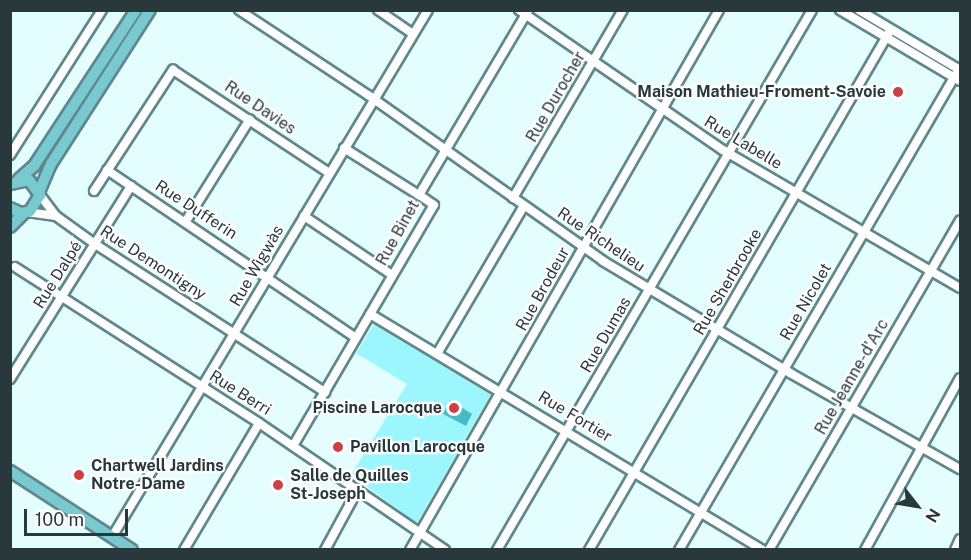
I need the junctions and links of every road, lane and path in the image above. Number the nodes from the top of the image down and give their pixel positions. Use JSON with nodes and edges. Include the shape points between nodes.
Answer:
{"nodes":[{"id":1,"x":102,"y":10,"type":"edge"},
{"id":2,"x":136,"y":10,"type":"edge"},
{"id":3,"x":150,"y":10,"type":"edge"},
{"id":4,"x":239,"y":10,"type":"edge"},
{"id":5,"x":378,"y":10,"type":"edge"},
{"id":6,"x":428,"y":10,"type":"edge"},
{"id":7,"x":624,"y":10,"type":"edge"},
{"id":8,"x":719,"y":10,"type":"edge"},
{"id":9,"x":812,"y":10,"type":"edge"},
{"id":10,"x":840,"y":10,"type":"edge"},
{"id":11,"x":859,"y":10,"type":"edge"},
{"id":12,"x":524,"y":12,"type":"edge"},
{"id":13,"x":891,"y":29,"type":"junction"},
{"id":14,"x":413,"y":34,"type":"junction"},
{"id":15,"x":886,"y":38,"type":"junction"},
{"id":16,"x":593,"y":62,"type":"junction"},
{"id":17,"x":958,"y":74,"type":"edge"},
{"id":18,"x":374,"y":99,"type":"junction"},
{"id":19,"x":661,"y":111,"type":"junction"},
{"id":20,"x":250,"y":119,"type":"junction"},
{"id":21,"x":344,"y":148,"type":"junction"},
{"id":22,"x":446,"y":150,"type":"junction"},
{"id":23,"x":729,"y":154,"type":"junction"},
{"id":24,"x":10,"y":155,"type":"edge"},
{"id":25,"x":107,"y":170,"type":"junction"},
{"id":26,"x":329,"y":174,"type":"junction"},
{"id":27,"x":13,"y":181,"type":"edge"},
{"id":28,"x":131,"y":186,"type":"junction"},
{"id":29,"x":94,"y":191,"type":"dead end"},
{"id":30,"x":40,"y":193,"type":"junction"},
{"id":31,"x":797,"y":193,"type":"junction"},
{"id":32,"x":419,"y":195,"type":"junction"},
{"id":33,"x":513,"y":198,"type":"junction"},
{"id":34,"x":524,"y":206,"type":"junction"},
{"id":35,"x":10,"y":208,"type":"edge"},
{"id":36,"x":26,"y":212,"type":"junction"},
{"id":37,"x":56,"y":216,"type":"junction"},
{"id":38,"x":304,"y":216,"type":"junction"},
{"id":39,"x":960,"y":220,"type":"edge"},
{"id":40,"x":186,"y":221,"type":"junction"},
{"id":41,"x":10,"y":227,"type":"edge"},
{"id":42,"x":865,"y":232,"type":"junction"},
{"id":43,"x":95,"y":244,"type":"junction"},
{"id":44,"x":584,"y":247,"type":"junction"},
{"id":45,"x":15,"y":267,"type":"dead end"},
{"id":46,"x":931,"y":271,"type":"junction"},
{"id":47,"x":393,"y":275,"type":"junction"},
{"id":48,"x":269,"y":278,"type":"junction"},
{"id":49,"x":960,"y":288,"type":"edge"},
{"id":50,"x":649,"y":290,"type":"junction"},
{"id":51,"x":62,"y":298,"type":"junction"},
{"id":52,"x":370,"y":314,"type":"junction"},
{"id":53,"x":717,"y":330,"type":"junction"},
{"id":54,"x":235,"y":333,"type":"junction"},
{"id":55,"x":356,"y":338,"type":"junction"},
{"id":56,"x":437,"y":354,"type":"junction"},
{"id":57,"x":784,"y":370,"type":"junction"},
{"id":58,"x":960,"y":378,"type":"edge"},
{"id":59,"x":11,"y":379,"type":"edge"},
{"id":60,"x":202,"y":387,"type":"junction"},
{"id":61,"x":502,"y":391,"type":"junction"},
{"id":62,"x":325,"y":392,"type":"junction"},
{"id":63,"x":852,"y":408,"type":"junction"},
{"id":64,"x":259,"y":423,"type":"junction"},
{"id":65,"x":568,"y":430,"type":"junction"},
{"id":66,"x":293,"y":446,"type":"junction"},
{"id":67,"x":922,"y":448,"type":"junction"},
{"id":68,"x":960,"y":469,"type":"edge"},
{"id":69,"x":10,"y":471,"type":"edge"},
{"id":70,"x":635,"y":471,"type":"junction"},
{"id":71,"x":357,"y":491,"type":"junction"},
{"id":72,"x":701,"y":512,"type":"junction"},
{"id":73,"x":419,"y":533,"type":"junction"},
{"id":74,"x":960,"y":539,"type":"edge"},
{"id":75,"x":117,"y":543,"type":"edge"},
{"id":76,"x":132,"y":549,"type":"edge"},
{"id":77,"x":184,"y":549,"type":"edge"},
{"id":78,"x":325,"y":549,"type":"edge"},
{"id":79,"x":410,"y":549,"type":"edge"},
{"id":80,"x":445,"y":549,"type":"edge"},
{"id":81,"x":497,"y":549,"type":"edge"},
{"id":82,"x":589,"y":549,"type":"edge"},
{"id":83,"x":679,"y":549,"type":"edge"},
{"id":84,"x":762,"y":549,"type":"edge"},
{"id":85,"x":769,"y":549,"type":"edge"},
{"id":86,"x":865,"y":549,"type":"edge"},
{"id":87,"x":955,"y":549,"type":"edge"}],
"edges":[{"from":1,"to":24,"type":"street"},
{"from":2,"to":27,"type":"main road","via":[[34,166]]},
{"from":3,"to":30,"type":"main road","via":[[51,164]]},
{"from":4,"to":18,"type":"street","name":"Rue Richelieu"},
{"from":5,"to":14,"type":"street"},
{"from":6,"to":14,"type":"street","name":"Rue Wìgwàs"},
{"from":7,"to":16,"type":"street","name":"Rue Durocher"},
{"from":8,"to":19,"type":"street","name":"Rue Brodeur"},
{"from":9,"to":23,"type":"street","name":"Rue Dumas"},
{"from":10,"to":15,"type":"street"},
{"from":11,"to":13,"type":"street"},
{"from":12,"to":16,"type":"street","name":"Rue Labelle"},
{"from":12,"to":22,"type":"street","name":"Rue Binet"},
{"from":13,"to":15,"type":"street","name":"Rue Sherbrooke"},
{"from":13,"to":17,"type":"street"},
{"from":14,"to":18,"type":"street","name":"Rue Wìgwàs"},
{"from":15,"to":17,"type":"street"},
{"from":15,"to":31,"type":"street","name":"Rue Sherbrooke"},
{"from":16,"to":19,"type":"street","name":"Rue Labelle"},
{"from":16,"to":33,"type":"street","name":"Rue Durocher"},
{"from":17,"to":42,"type":"street","name":"Rue Nicolet"},
{"from":18,"to":21,"type":"street","name":"Rue Wìgwàs"},
{"from":18,"to":22,"type":"street","name":"Rue Richelieu"},
{"from":19,"to":23,"type":"street","name":"Rue Labelle"},
{"from":19,"to":44,"type":"street","name":"Rue Brodeur"},
{"from":20,"to":25,"type":"street","name":"Rue Davies","via":[[173,70]]},
{"from":20,"to":26,"type":"street","name":"Rue Davies"},
{"from":20,"to":40,"type":"street"},
{"from":21,"to":26,"type":"street","name":"Rue Wìgwàs"},
{"from":21,"to":32,"type":"street"},
{"from":22,"to":32,"type":"street","name":"Rue Binet"},
{"from":22,"to":33,"type":"street","name":"Rue Richelieu"},
{"from":23,"to":31,"type":"street","name":"Rue Labelle"},
{"from":23,"to":50,"type":"street","name":"Rue Dumas"},
{"from":25,"to":28,"type":"street","name":"Rue Dufferin"},
{"from":25,"to":29,"type":"street"},
{"from":26,"to":38,"type":"street","name":"Rue Wìgwàs"},
{"from":27,"to":30,"type":"main road","via":[[32,181]]},
{"from":28,"to":40,"type":"street","name":"Rue Dufferin"},
{"from":28,"to":43,"type":"street","name":"Rue Dalpé"},
{"from":30,"to":36,"type":"main road","via":[[36,207]]},
{"from":30,"to":37,"type":"street","name":"Rue Demontigny"},
{"from":31,"to":42,"type":"street","name":"Rue Labelle"},
{"from":31,"to":53,"type":"street","name":"Rue Sherbrooke"},
{"from":32,"to":47,"type":"street","name":"Rue Binet","via":[[434,205]]},
{"from":33,"to":34,"type":"street","name":"Rue Richelieu"},
{"from":34,"to":44,"type":"street","name":"Rue Richelieu"},
{"from":34,"to":56,"type":"street"},
{"from":35,"to":36,"type":"main road"},
{"from":36,"to":37,"type":"street","name":"Rue Demontigny"},
{"from":36,"to":41,"type":"main road"},
{"from":37,"to":43,"type":"street","name":"Rue Demontigny"},
{"from":38,"to":47,"type":"street"},
{"from":38,"to":48,"type":"street","name":"Rue Wìgwàs"},
{"from":39,"to":46,"type":"street","name":"Rue Jeanne-d'Arc"},
{"from":40,"to":48,"type":"street","name":"Rue Dufferin"},
{"from":42,"to":46,"type":"street","name":"Rue Labelle"},
{"from":42,"to":57,"type":"street","name":"Rue Nicolet"},
{"from":43,"to":51,"type":"street","name":"Rue Dalpé"},
{"from":43,"to":54,"type":"street","name":"Rue Demontigny"},
{"from":44,"to":50,"type":"street","name":"Rue Richelieu"},
{"from":44,"to":61,"type":"street","name":"Rue Brodeur"},
{"from":45,"to":51,"type":"street","name":"Rue Berri"},
{"from":46,"to":49,"type":"street","name":"Rue Labelle"},
{"from":46,"to":63,"type":"street","name":"Rue Jeanne-d'Arc"},
{"from":47,"to":52,"type":"street","name":"Rue Binet"},
{"from":48,"to":54,"type":"street","name":"Rue Wìgwàs"},
{"from":48,"to":55,"type":"street","name":"Rue Dufferin"},
{"from":50,"to":53,"type":"street","name":"Rue Richelieu"},
{"from":50,"to":65,"type":"street","name":"Rue Dumas"},
{"from":51,"to":59,"type":"street","name":"Rue Dalpé"},
{"from":51,"to":60,"type":"street","name":"Rue Berri"},
{"from":52,"to":55,"type":"street","name":"Rue Binet"},
{"from":52,"to":56,"type":"street","name":"Rue Fortier"},
{"from":53,"to":57,"type":"street","name":"Rue Richelieu"},
{"from":53,"to":70,"type":"street","name":"Rue Sherbrooke"},
{"from":54,"to":60,"type":"street","name":"Rue Wìgwàs"},
{"from":54,"to":62,"type":"street","name":"Rue Demontigny"},
{"from":55,"to":62,"type":"street","name":"Rue Binet"},
{"from":56,"to":61,"type":"street","name":"Rue Fortier"},
{"from":57,"to":63,"type":"street","name":"Rue Richelieu"},
{"from":57,"to":72,"type":"street","name":"Rue Nicolet"},
{"from":58,"to":67,"type":"street"},
{"from":60,"to":64,"type":"street","name":"Rue Berri"},
{"from":60,"to":75,"type":"street","name":"Rue Wìgwàs"},
{"from":61,"to":65,"type":"street","name":"Rue Fortier"},
{"from":61,"to":73,"type":"street","name":"Rue Brodeur"},
{"from":62,"to":66,"type":"street","name":"Rue Binet"},
{"from":63,"to":67,"type":"street","name":"Rue Richelieu"},
{"from":63,"to":85,"type":"street","name":"Rue Jeanne-d'Arc"},
{"from":64,"to":66,"type":"street","name":"Rue Berri"},
{"from":64,"to":77,"type":"street"},
{"from":65,"to":70,"type":"street","name":"Rue Fortier"},
{"from":65,"to":81,"type":"street","name":"Rue Dumas"},
{"from":66,"to":71,"type":"street","name":"Rue Berri"},
{"from":67,"to":68,"type":"street","name":"Rue Richelieu"},
{"from":67,"to":86,"type":"street"},
{"from":69,"to":75,"type":"main road"},
{"from":70,"to":72,"type":"street","name":"Rue Fortier"},
{"from":70,"to":82,"type":"street","name":"Rue Sherbrooke"},
{"from":71,"to":73,"type":"street","name":"Rue Berri"},
{"from":71,"to":78,"type":"street"},
{"from":72,"to":83,"type":"street","name":"Rue Nicolet"},
{"from":72,"to":84,"type":"street","name":"Rue Fortier"},
{"from":73,"to":79,"type":"street","name":"Rue Brodeur"},
{"from":73,"to":80,"type":"street","name":"Rue Berri"},
{"from":74,"to":87,"type":"street"},
{"from":75,"to":76,"type":"main road"}]}
